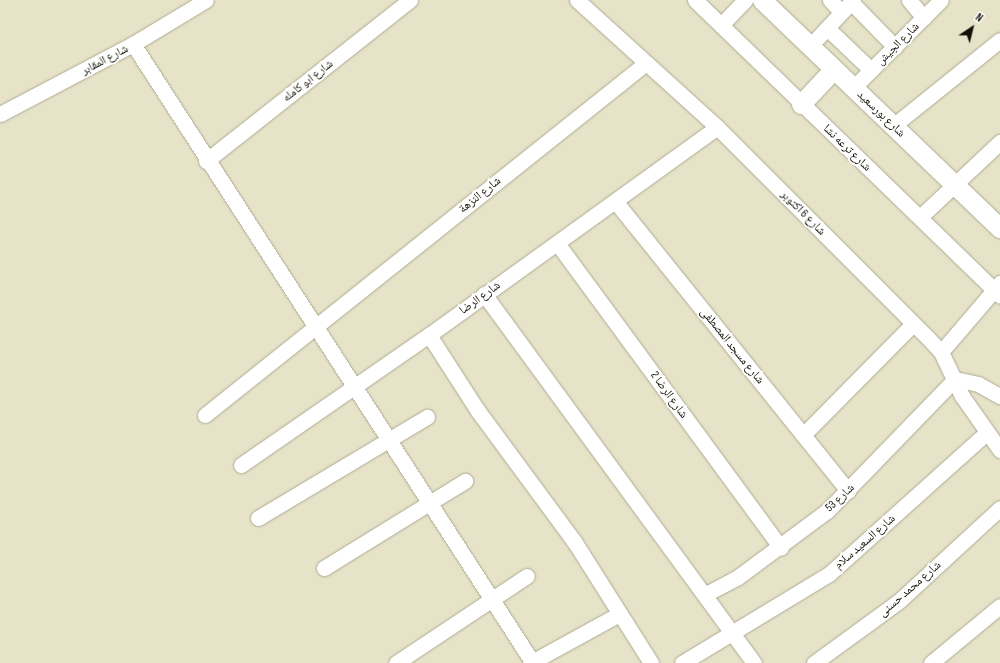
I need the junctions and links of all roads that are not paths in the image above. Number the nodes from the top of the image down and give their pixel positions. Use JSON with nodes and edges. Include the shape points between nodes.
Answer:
{"nodes":[{"id":1,"x":206,"y":0,"type":"edge"},
{"id":2,"x":410,"y":0,"type":"edge"},
{"id":3,"x":577,"y":0,"type":"edge"},
{"id":4,"x":695,"y":0,"type":"edge"},
{"id":5,"x":745,"y":0,"type":"edge"},
{"id":6,"x":762,"y":0,"type":"edge"},
{"id":7,"x":830,"y":0,"type":"edge"},
{"id":8,"x":909,"y":0,"type":"edge"},
{"id":9,"x":942,"y":0,"type":"edge"},
{"id":10,"x":849,"y":5,"type":"edge"},
{"id":11,"x":924,"y":18,"type":"junction"},
{"id":12,"x":721,"y":25,"type":"junction"},
{"id":13,"x":827,"y":28,"type":"junction"},
{"id":14,"x":1000,"y":40,"type":"edge"},
{"id":15,"x":133,"y":44,"type":"junction"},
{"id":16,"x":810,"y":46,"type":"junction"},
{"id":17,"x":895,"y":47,"type":"junction"},
{"id":18,"x":646,"y":63,"type":"junction"},
{"id":19,"x":834,"y":69,"type":"junction"},
{"id":20,"x":871,"y":70,"type":"junction"},
{"id":21,"x":854,"y":88,"type":"junction"},
{"id":22,"x":801,"y":104,"type":"junction"},
{"id":23,"x":0,"y":114,"type":"edge"},
{"id":24,"x":893,"y":126,"type":"junction"},
{"id":25,"x":717,"y":128,"type":"junction"},
{"id":26,"x":1000,"y":142,"type":"edge"},
{"id":27,"x":206,"y":162,"type":"junction"},
{"id":28,"x":954,"y":184,"type":"junction"},
{"id":29,"x":615,"y":201,"type":"junction"},
{"id":30,"x":920,"y":217,"type":"junction"},
{"id":31,"x":1000,"y":228,"type":"edge"},
{"id":32,"x":557,"y":243,"type":"junction"},
{"id":33,"x":998,"y":290,"type":"edge"},
{"id":34,"x":484,"y":294,"type":"junction"},
{"id":35,"x":913,"y":324,"type":"junction"},
{"id":36,"x":314,"y":327,"type":"junction"},
{"id":37,"x":429,"y":336,"type":"junction"},
{"id":38,"x":940,"y":352,"type":"junction"},
{"id":39,"x":955,"y":379,"type":"junction"},
{"id":40,"x":355,"y":387,"type":"junction"},
{"id":41,"x":1000,"y":396,"type":"edge"},
{"id":42,"x":205,"y":415,"type":"dead end"},
{"id":43,"x":427,"y":417,"type":"dead end"},
{"id":44,"x":986,"y":433,"type":"junction"},
{"id":45,"x":803,"y":435,"type":"junction"},
{"id":46,"x":388,"y":442,"type":"junction"},
{"id":47,"x":1000,"y":450,"type":"edge"},
{"id":48,"x":241,"y":465,"type":"dead end"},
{"id":49,"x":465,"y":481,"type":"dead end"},
{"id":50,"x":848,"y":492,"type":"junction"},
{"id":51,"x":430,"y":503,"type":"junction"},
{"id":52,"x":1000,"y":508,"type":"edge"},
{"id":53,"x":258,"y":518,"type":"dead end"},
{"id":54,"x":781,"y":548,"type":"junction"},
{"id":55,"x":324,"y":568,"type":"dead end"},
{"id":56,"x":527,"y":576,"type":"dead end"},
{"id":57,"x":706,"y":594,"type":"junction"},
{"id":58,"x":491,"y":599,"type":"junction"},
{"id":59,"x":1000,"y":606,"type":"edge"},
{"id":60,"x":619,"y":614,"type":"junction"},
{"id":61,"x":732,"y":636,"type":"junction"},
{"id":62,"x":396,"y":663,"type":"edge"},
{"id":63,"x":532,"y":663,"type":"edge"},
{"id":64,"x":651,"y":663,"type":"edge"},
{"id":65,"x":682,"y":663,"type":"edge"},
{"id":66,"x":754,"y":663,"type":"edge"},
{"id":67,"x":814,"y":663,"type":"edge"},
{"id":68,"x":931,"y":663,"type":"edge"}],
"edges":[{"from":1,"to":15,"type":"street","name":"شارع المقابر"},
{"from":2,"to":27,"type":"street","name":"شارع ابو كامله"},
{"from":3,"to":18,"type":"street","name":"شارع 6 اكتوبر"},
{"from":4,"to":12,"type":"street","name":"شارع ترعه نشا"},
{"from":5,"to":12,"type":"street"},
{"from":6,"to":16,"type":"street","name":"شارع بورسعيد"},
{"from":7,"to":10,"type":"street"},
{"from":8,"to":11,"type":"street"},
{"from":9,"to":11,"type":"street","name":"شارع الجيش"},
{"from":10,"to":13,"type":"street"},
{"from":10,"to":17,"type":"street"},
{"from":11,"to":17,"type":"street","name":"شارع الجيش"},
{"from":12,"to":22,"type":"street","name":"شارع ترعه نشا"},
{"from":13,"to":16,"type":"street"},
{"from":13,"to":20,"type":"street"},
{"from":14,"to":24,"type":"street"},
{"from":15,"to":23,"type":"street","name":"شارع المقابر"},
{"from":15,"to":27,"type":"street"},
{"from":16,"to":19,"type":"street","name":"شارع بورسعيد"},
{"from":17,"to":20,"type":"street","name":"شارع الجيش"},
{"from":18,"to":25,"type":"street","name":"شارع 6 اكتوبر"},
{"from":18,"to":36,"type":"street","name":"شارع النزهة"},
{"from":19,"to":21,"type":"street","name":"شارع بورسعيد"},
{"from":19,"to":22,"type":"street"},
{"from":20,"to":21,"type":"street","name":"شارع الجيش"},
{"from":21,"to":24,"type":"street","name":"شارع بورسعيد"},
{"from":22,"to":30,"type":"street","name":"شارع ترعه نشا"},
{"from":24,"to":28,"type":"street","name":"شارع بورسعيد"},
{"from":25,"to":29,"type":"street","name":"شارع الرضا"},
{"from":25,"to":35,"type":"street","name":"شارع 6 اكتوبر"},
{"from":26,"to":28,"type":"street"},
{"from":27,"to":36,"type":"street"},
{"from":28,"to":30,"type":"street"},
{"from":28,"to":31,"type":"street","name":"شارع بورسعيد"},
{"from":29,"to":32,"type":"street","name":"شارع الرضا"},
{"from":29,"to":45,"type":"street","name":"شارع مسجد المصطفى"},
{"from":30,"to":33,"type":"street","name":"شارع ترعه نشا"},
{"from":32,"to":34,"type":"street","name":"شارع الرضا"},
{"from":32,"to":54,"type":"street","name":"شارع الرضا 2"},
{"from":33,"to":38,"type":"street"},
{"from":34,"to":37,"type":"street","name":"شارع الرضا"},
{"from":34,"to":57,"type":"street"},
{"from":35,"to":38,"type":"street","name":"شارع 6 اكتوبر"},
{"from":35,"to":45,"type":"street"},
{"from":36,"to":40,"type":"street"},
{"from":36,"to":42,"type":"street","name":"شارع النزهة"},
{"from":37,"to":40,"type":"street","name":"شارع الرضا"},
{"from":37,"to":60,"type":"street","via":[[478,411],[574,541]]},
{"from":38,"to":39,"type":"street","name":"شارع 6 اكتوبر"},
{"from":39,"to":41,"type":"street","via":[[978,384]]},
{"from":39,"to":44,"type":"street","name":"شارع 6 اكتوبر"},
{"from":39,"to":50,"type":"street","name":"شارع 53"},
{"from":40,"to":46,"type":"street"},
{"from":40,"to":48,"type":"street","name":"شارع الرضا"},
{"from":43,"to":46,"type":"street"},
{"from":44,"to":47,"type":"street","name":"شارع 6 اكتوبر"},
{"from":44,"to":61,"type":"street","name":"شارع السعيد سلام","via":[[828,574]]},
{"from":45,"to":50,"type":"street","name":"شارع مسجد المصطفى"},
{"from":46,"to":51,"type":"street"},
{"from":46,"to":53,"type":"street"},
{"from":49,"to":51,"type":"street"},
{"from":50,"to":54,"type":"street","name":"شارع 53"},
{"from":51,"to":55,"type":"street"},
{"from":51,"to":58,"type":"street"},
{"from":52,"to":67,"type":"street","name":"شارع محمد حسنى","via":[[899,601]]},
{"from":54,"to":57,"type":"street","name":"شارع 53","via":[[738,578]]},
{"from":56,"to":58,"type":"street"},
{"from":57,"to":61,"type":"street"},
{"from":58,"to":62,"type":"street"},
{"from":58,"to":63,"type":"street"},
{"from":59,"to":68,"type":"street"},
{"from":60,"to":63,"type":"street"},
{"from":60,"to":64,"type":"street"},
{"from":61,"to":65,"type":"street","name":"شارع السعيد سلام"},
{"from":61,"to":66,"type":"street"}]}
